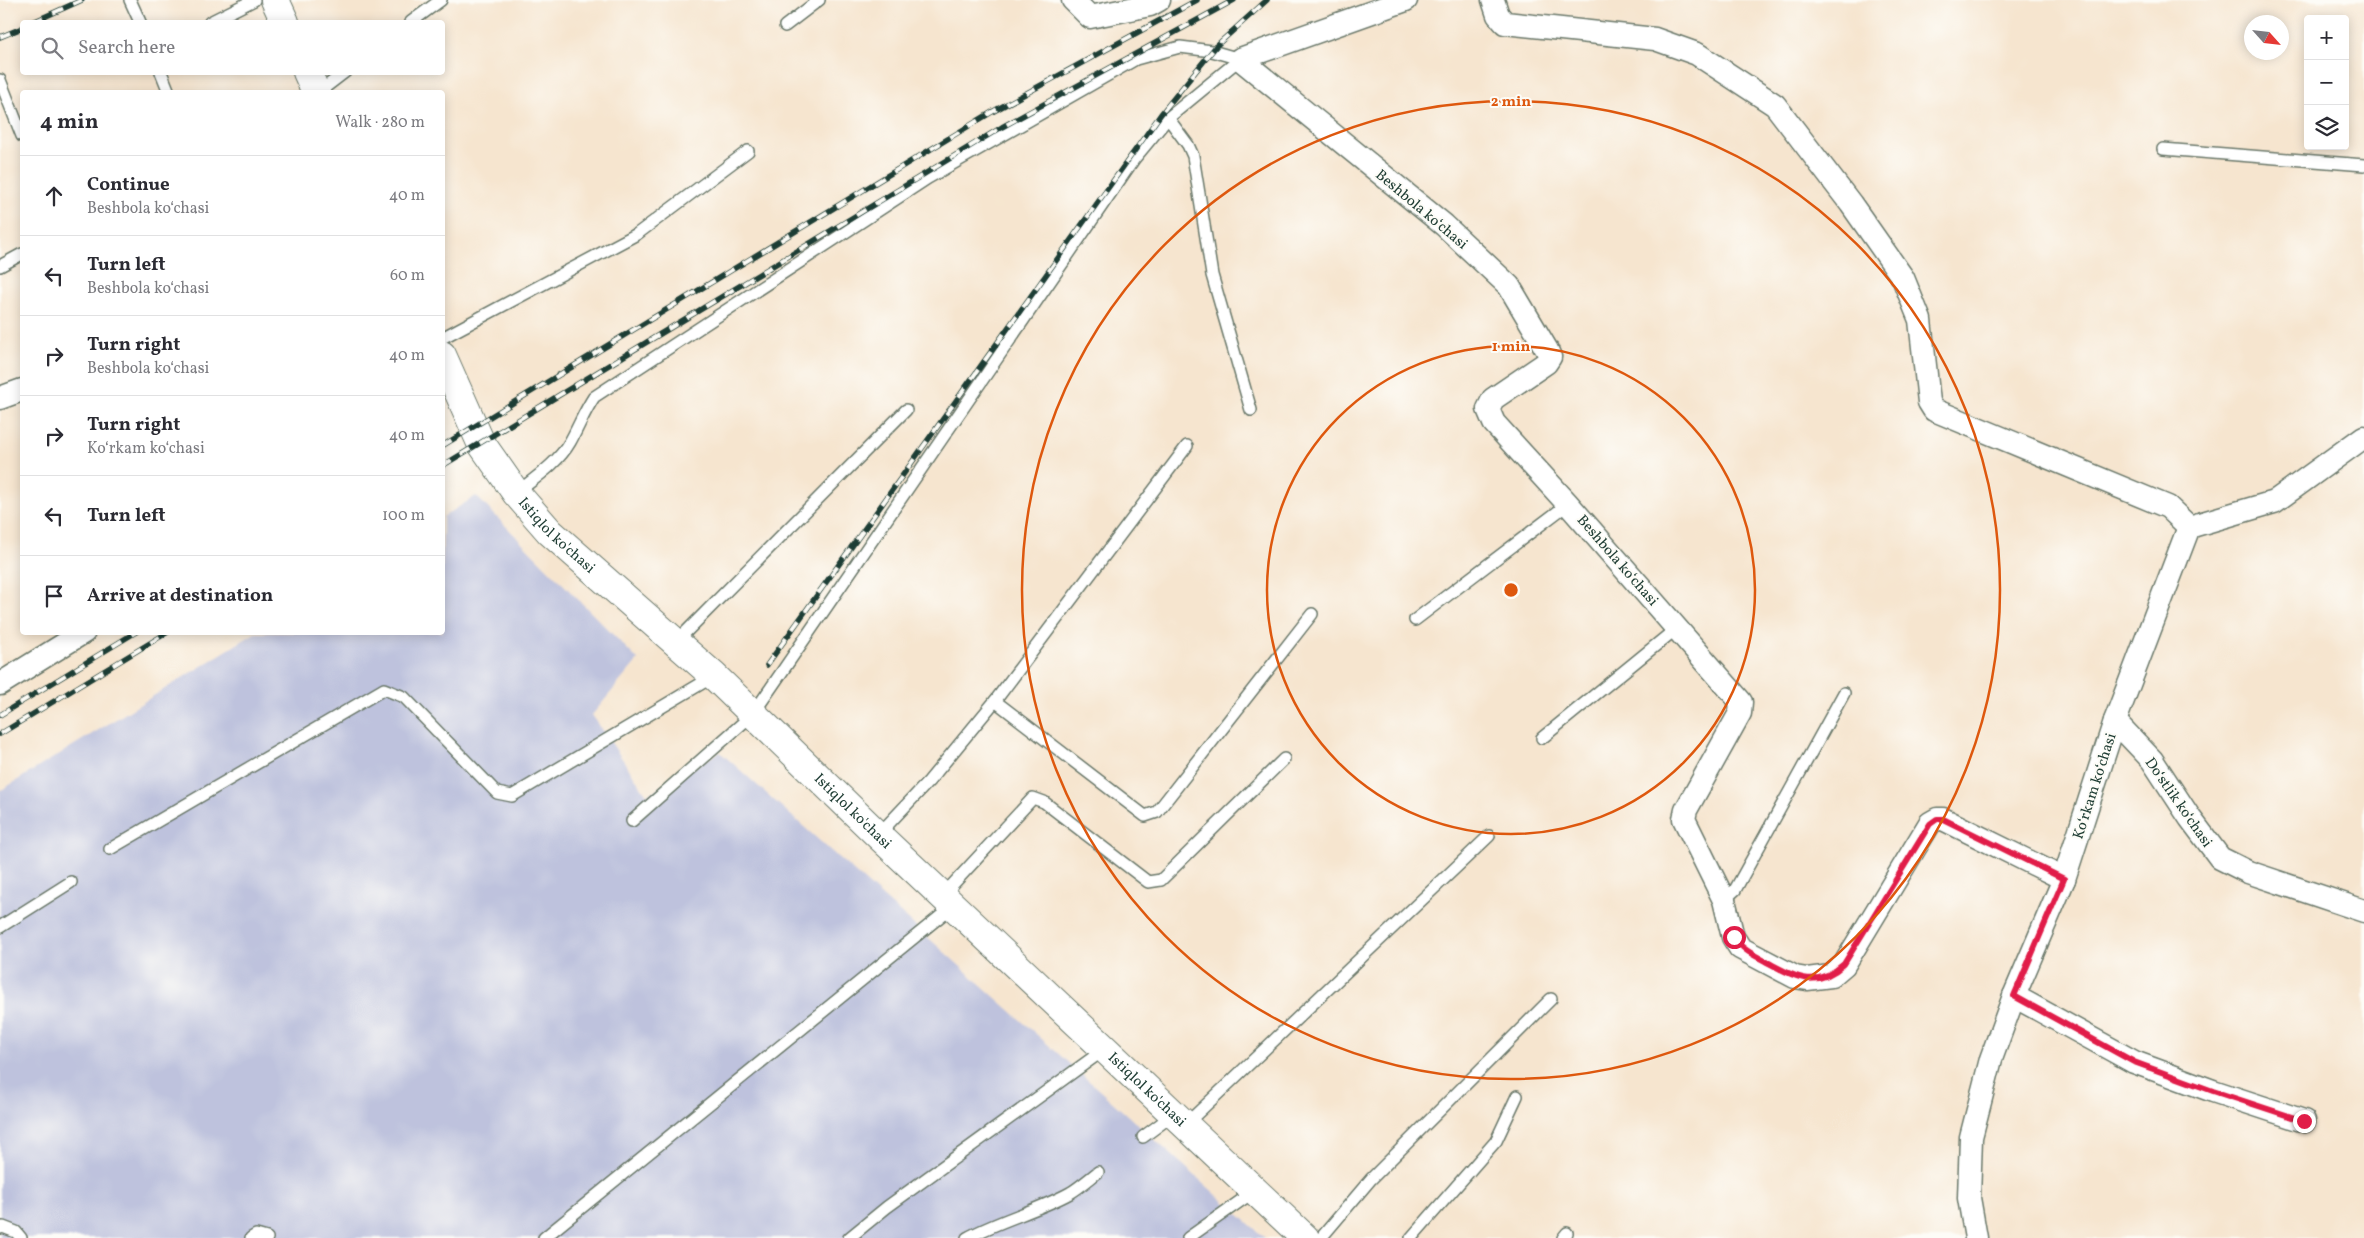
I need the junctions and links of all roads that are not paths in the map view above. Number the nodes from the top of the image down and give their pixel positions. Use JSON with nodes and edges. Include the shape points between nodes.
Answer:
{"nodes":[{"id":1,"x":130,"y":0,"type":"edge"},
{"id":2,"x":254,"y":0,"type":"edge"},
{"id":3,"x":275,"y":0,"type":"edge"},
{"id":4,"x":440,"y":0,"type":"edge"},
{"id":5,"x":819,"y":0,"type":"edge"},
{"id":6,"x":1073,"y":0,"type":"edge"},
{"id":7,"x":1159,"y":0,"type":"edge"},
{"id":8,"x":1406,"y":0,"type":"edge"},
{"id":9,"x":1493,"y":0,"type":"edge"},
{"id":10,"x":139,"y":20,"type":"edge"},
{"id":11,"x":214,"y":20,"type":"edge"},
{"id":12,"x":284,"y":20,"type":"edge"},
{"id":13,"x":414,"y":20,"type":"edge"},
{"id":14,"x":785,"y":26,"type":"dead end"},
{"id":15,"x":1240,"y":59,"type":"junction"},
{"id":16,"x":162,"y":75,"type":"edge"},
{"id":17,"x":309,"y":75,"type":"edge"},
{"id":18,"x":342,"y":75,"type":"edge"},
{"id":19,"x":0,"y":80,"type":"edge"},
{"id":20,"x":168,"y":90,"type":"edge"},
{"id":21,"x":317,"y":90,"type":"edge"},
{"id":22,"x":321,"y":90,"type":"edge"},
{"id":23,"x":1168,"y":118,"type":"junction"},
{"id":24,"x":20,"y":131,"type":"edge"},
{"id":25,"x":2163,"y":149,"type":"dead end"},
{"id":26,"x":748,"y":151,"type":"dead end"},
{"id":27,"x":2364,"y":165,"type":"edge"},
{"id":28,"x":20,"y":255,"type":"edge"},
{"id":29,"x":0,"y":266,"type":"edge"},
{"id":30,"x":445,"y":336,"type":"edge"},
{"id":31,"x":445,"y":362,"type":"edge"},
{"id":32,"x":20,"y":391,"type":"edge"},
{"id":33,"x":0,"y":398,"type":"edge"},
{"id":34,"x":906,"y":410,"type":"dead end"},
{"id":35,"x":1252,"y":410,"type":"dead end"},
{"id":36,"x":2364,"y":437,"type":"edge"},
{"id":37,"x":1187,"y":446,"type":"dead end"},
{"id":38,"x":516,"y":493,"type":"junction"},
{"id":39,"x":1568,"y":504,"type":"junction"},
{"id":40,"x":2189,"y":527,"type":"junction"},
{"id":41,"x":1312,"y":614,"type":"dead end"},
{"id":42,"x":1416,"y":620,"type":"dead end"},
{"id":43,"x":1677,"y":628,"type":"junction"},
{"id":44,"x":79,"y":635,"type":"edge"},
{"id":45,"x":675,"y":644,"type":"junction"},
{"id":46,"x":714,"y":676,"type":"junction"},
{"id":47,"x":0,"y":684,"type":"edge"},
{"id":48,"x":1844,"y":693,"type":"dead end"},
{"id":49,"x":995,"y":701,"type":"junction"},
{"id":50,"x":753,"y":714,"type":"junction"},
{"id":51,"x":2116,"y":721,"type":"junction"},
{"id":52,"x":1542,"y":738,"type":"dead end"},
{"id":53,"x":1284,"y":759,"type":"dead end"},
{"id":54,"x":632,"y":821,"type":"dead end"},
{"id":55,"x":878,"y":836,"type":"junction"},
{"id":56,"x":1488,"y":836,"type":"dead end"},
{"id":57,"x":110,"y":849,"type":"dead end"},
{"id":58,"x":2064,"y":879,"type":"junction"},
{"id":59,"x":71,"y":882,"type":"dead end"},
{"id":60,"x":1724,"y":900,"type":"junction"},
{"id":61,"x":948,"y":901,"type":"junction"},
{"id":62,"x":2364,"y":911,"type":"edge"},
{"id":63,"x":0,"y":927,"type":"edge"},
{"id":64,"x":2014,"y":996,"type":"junction"},
{"id":65,"x":1551,"y":999,"type":"dead end"},
{"id":66,"x":1106,"y":1049,"type":"junction"},
{"id":67,"x":1517,"y":1096,"type":"dead end"},
{"id":68,"x":1181,"y":1119,"type":"junction"},
{"id":69,"x":2304,"y":1121,"type":"dead end"},
{"id":70,"x":1144,"y":1138,"type":"dead end"},
{"id":71,"x":1098,"y":1172,"type":"dead end"},
{"id":72,"x":1256,"y":1190,"type":"junction"},
{"id":73,"x":0,"y":1228,"type":"edge"},
{"id":74,"x":21,"y":1238,"type":"edge"},
{"id":75,"x":251,"y":1238,"type":"edge"},
{"id":76,"x":267,"y":1238,"type":"edge"},
{"id":77,"x":544,"y":1238,"type":"edge"},
{"id":78,"x":849,"y":1238,"type":"edge"},
{"id":79,"x":967,"y":1238,"type":"edge"},
{"id":80,"x":1188,"y":1238,"type":"edge"},
{"id":81,"x":1305,"y":1238,"type":"edge"},
{"id":82,"x":1321,"y":1238,"type":"edge"},
{"id":83,"x":1411,"y":1238,"type":"edge"},
{"id":84,"x":1976,"y":1238,"type":"edge"}],
"edges":[{"from":1,"to":10,"type":"lane"},
{"from":2,"to":11,"type":"lane"},
{"from":3,"to":12,"type":"main road"},
{"from":4,"to":13,"type":"lane"},
{"from":5,"to":14,"type":"lane"},
{"from":6,"to":7,"type":"street","via":[[1090,16]]},
{"from":8,"to":15,"type":"street"},
{"from":9,"to":40,"type":"street","via":[[1498,15],[1505,23],[1655,39],[1676,46],[1697,54],[1775,104],[1852,204],[1903,278],[1920,320],[1929,402],[1934,410],[2168,507]]},
{"from":15,"to":23,"type":"lane"},
{"from":15,"to":38,"type":"lane","via":[[1180,47],[1136,59],[928,178],[594,396],[570,442],[557,459]]},
{"from":15,"to":39,"type":"street","name":"Beshbola koʻchasi","via":[[1444,225],[1508,286],[1550,357],[1493,399],[1488,409],[1494,423]]},
{"from":16,"to":20,"type":"lane"},
{"from":17,"to":21,"type":"main road"},
{"from":18,"to":22,"type":"lane"},
{"from":19,"to":24,"type":"lane"},
{"from":23,"to":35,"type":"lane","via":[[1193,156],[1212,275]]},
{"from":23,"to":50,"type":"lane","via":[[1112,191]]},
{"from":25,"to":27,"type":"lane"},
{"from":26,"to":30,"type":"lane","via":[[637,234]]},
{"from":28,"to":29,"type":"lane"},
{"from":31,"to":38,"type":"main road","name":"Istiqlol ko'chasi","via":[[481,443]]},
{"from":32,"to":33,"type":"street"},
{"from":34,"to":45,"type":"lane"},
{"from":36,"to":40,"type":"street","via":[[2274,502]]},
{"from":37,"to":49,"type":"lane"},
{"from":38,"to":45,"type":"main road","name":"Istiqlol ko'chasi","via":[[550,532]]},
{"from":39,"to":42,"type":"lane"},
{"from":39,"to":43,"type":"street","name":"Beshbola koʻchasi"},
{"from":40,"to":51,"type":"street","name":"Koʻrkam koʻchasi"},
{"from":41,"to":49,"type":"lane","via":[[1157,812],[1145,816]]},
{"from":43,"to":52,"type":"lane"},
{"from":43,"to":60,"type":"street","name":"Beshbola koʻchasi","via":[[1741,702],[1740,713],[1684,819]]},
{"from":44,"to":47,"type":"street"},
{"from":45,"to":46,"type":"main road","name":"Istiqlol ko'chasi"},
{"from":46,"to":50,"type":"main road","name":"Istiqlol ko'chasi"},
{"from":46,"to":57,"type":"lane","via":[[512,796],[497,794],[404,697],[384,689]]},
{"from":48,"to":60,"type":"lane","via":[[1735,890]]},
{"from":49,"to":55,"type":"lane","via":[[929,782]]},
{"from":50,"to":54,"type":"lane"},
{"from":50,"to":55,"type":"main road","name":"Istiqlol ko'chasi"},
{"from":51,"to":58,"type":"street","name":"Koʻrkam koʻchasi"},
{"from":51,"to":62,"type":"street","name":"Doʻstlik koʻchasi","via":[[2152,760],[2220,858],[2248,872]]},
{"from":53,"to":61,"type":"lane","via":[[1161,880],[1148,882],[1044,802],[1033,798]]},
{"from":55,"to":61,"type":"main road","name":"Istiqlol ko'chasi"},
{"from":56,"to":68,"type":"lane"},
{"from":58,"to":60,"type":"street","name":"Beshbola koʻchasi","via":[[1943,819],[1937,819],[1930,824],[1844,964],[1831,976],[1822,978],[1795,976],[1740,948]]},
{"from":58,"to":64,"type":"street","name":"Koʻrkam koʻchasi"},
{"from":59,"to":63,"type":"lane"},
{"from":61,"to":66,"type":"main road","name":"Istiqlol ko'chasi"},
{"from":61,"to":77,"type":"lane"},
{"from":64,"to":69,"type":"street","via":[[2134,1062]]},
{"from":64,"to":84,"type":"street","name":"Koʻrkam koʻchasi","via":[[1991,1059],[1970,1137],[1969,1198]]},
{"from":65,"to":82,"type":"lane","via":[[1371,1179]]},
{"from":66,"to":68,"type":"main road","name":"Istiqlol ko'chasi"},
{"from":66,"to":78,"type":"lane"},
{"from":67,"to":83,"type":"lane","via":[[1496,1141]]},
{"from":68,"to":70,"type":"lane"},
{"from":68,"to":72,"type":"main road","name":"Istiqlol ko'chasi"},
{"from":71,"to":79,"type":"lane","via":[[1060,1198]]},
{"from":72,"to":80,"type":"lane"},
{"from":72,"to":81,"type":"main road","name":"Istiqlol ko'chasi"},
{"from":73,"to":74,"type":"lane","via":[[16,1232]]},
{"from":75,"to":76,"type":"lane","via":[[256,1235]]}]}
